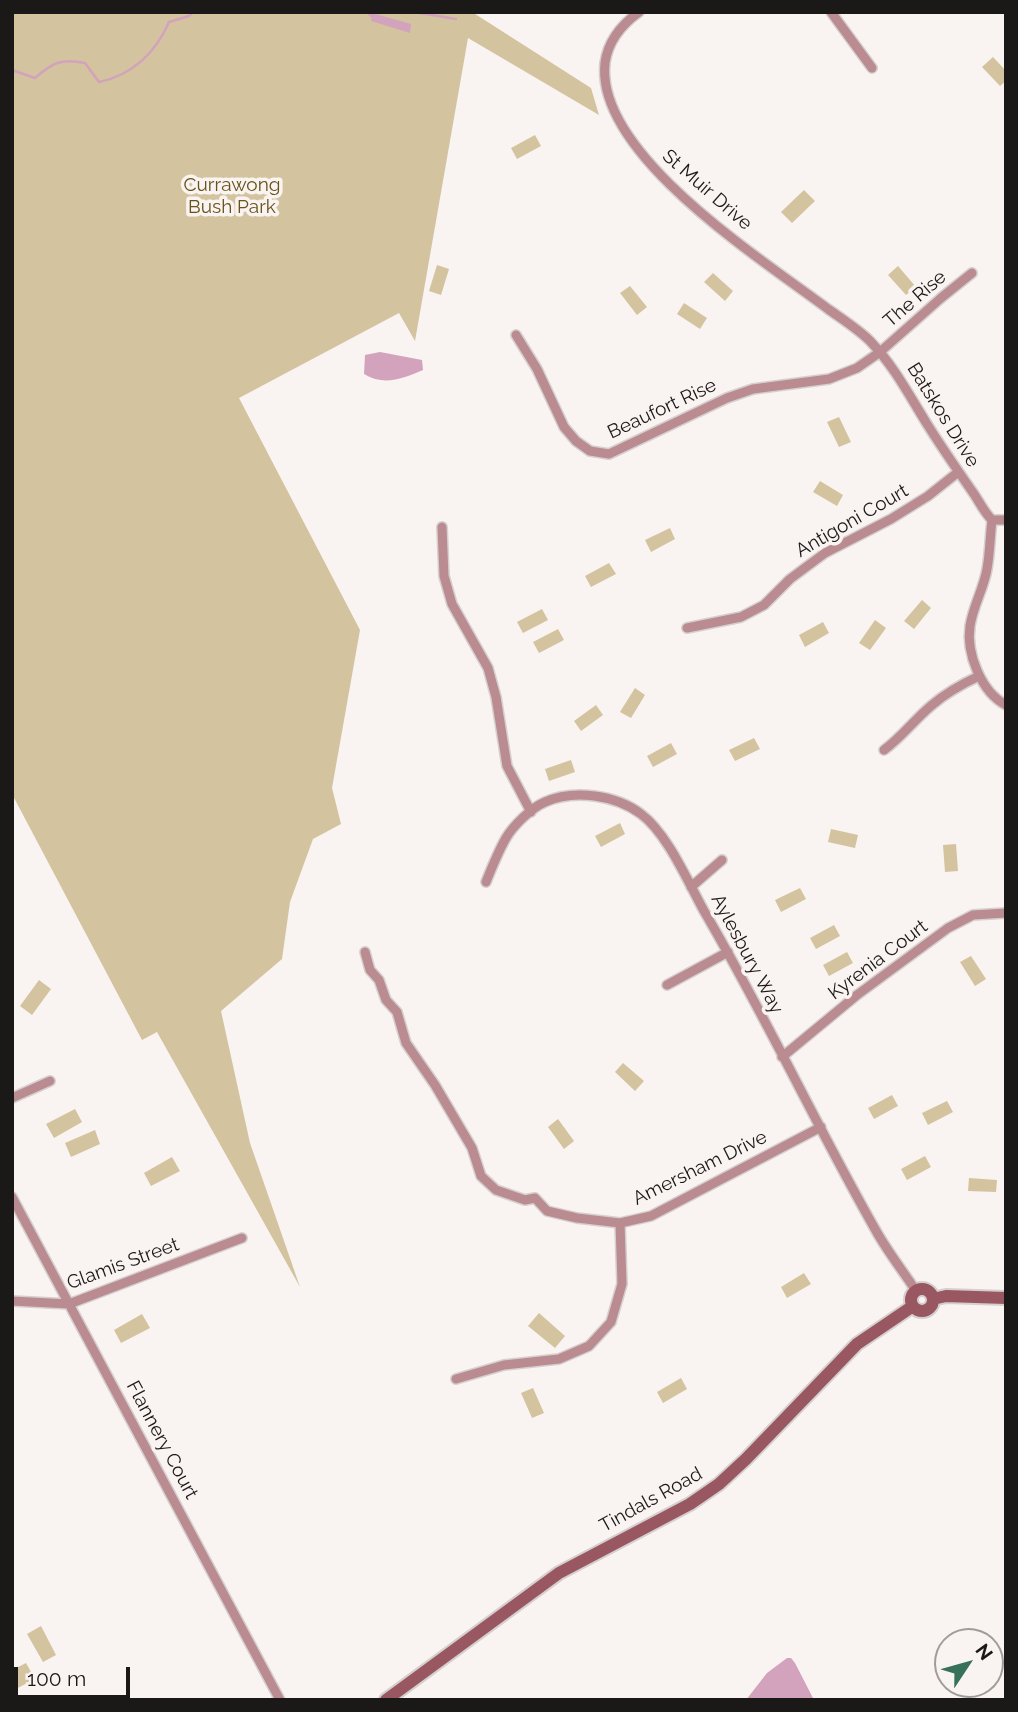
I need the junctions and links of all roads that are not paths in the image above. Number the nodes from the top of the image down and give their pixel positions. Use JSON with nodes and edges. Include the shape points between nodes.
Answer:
{"nodes":[{"id":1,"x":639,"y":12,"type":"edge"},
{"id":2,"x":831,"y":12,"type":"edge"},
{"id":3,"x":872,"y":68,"type":"dead end"},
{"id":4,"x":972,"y":273,"type":"dead end"},
{"id":5,"x":516,"y":335,"type":"dead end"},
{"id":6,"x":880,"y":352,"type":"junction"},
{"id":7,"x":957,"y":472,"type":"junction"},
{"id":8,"x":992,"y":520,"type":"junction"},
{"id":9,"x":1006,"y":520,"type":"edge"},
{"id":10,"x":442,"y":527,"type":"dead end"},
{"id":11,"x":687,"y":628,"type":"dead end"},
{"id":12,"x":979,"y":676,"type":"junction"},
{"id":13,"x":1006,"y":705,"type":"edge"},
{"id":14,"x":884,"y":750,"type":"dead end"},
{"id":15,"x":531,"y":812,"type":"junction"},
{"id":16,"x":723,"y":860,"type":"dead end"},
{"id":17,"x":486,"y":882,"type":"dead end"},
{"id":18,"x":691,"y":887,"type":"junction"},
{"id":19,"x":1006,"y":913,"type":"edge"},
{"id":20,"x":728,"y":952,"type":"junction"},
{"id":21,"x":365,"y":953,"type":"dead end"},
{"id":22,"x":667,"y":985,"type":"dead end"},
{"id":23,"x":782,"y":1057,"type":"junction"},
{"id":24,"x":50,"y":1081,"type":"dead end"},
{"id":25,"x":12,"y":1098,"type":"edge"},
{"id":26,"x":821,"y":1127,"type":"junction"},
{"id":27,"x":12,"y":1197,"type":"edge"},
{"id":28,"x":620,"y":1223,"type":"junction"},
{"id":29,"x":242,"y":1238,"type":"dead end"},
{"id":30,"x":916,"y":1291,"type":"junction"},
{"id":31,"x":1006,"y":1298,"type":"edge"},
{"id":32,"x":933,"y":1299,"type":"junction"},
{"id":33,"x":12,"y":1301,"type":"edge"},
{"id":34,"x":69,"y":1304,"type":"junction"},
{"id":35,"x":913,"y":1306,"type":"junction"},
{"id":36,"x":456,"y":1379,"type":"dead end"},
{"id":37,"x":280,"y":1700,"type":"edge"},
{"id":38,"x":386,"y":1700,"type":"edge"}],
"edges":[{"from":1,"to":6,"type":"street","name":"St Muir Drive","via":[[624,22],[606,55],[608,100],[630,138],[664,181]]},
{"from":2,"to":3,"type":"street"},
{"from":4,"to":6,"type":"street","name":"The Rise"},
{"from":5,"to":6,"type":"street","name":"Beaufort Rise","via":[[564,427],[590,451],[609,454],[727,398],[754,389],[829,379]]},
{"from":6,"to":7,"type":"street","name":"Batskos Drive"},
{"from":7,"to":8,"type":"street","name":"Batskos Drive"},
{"from":7,"to":11,"type":"street","name":"Antigoni Court","via":[[901,514],[825,552],[764,605],[741,617]]},
{"from":8,"to":9,"type":"street"},
{"from":8,"to":12,"type":"street","via":[[988,568],[970,626]]},
{"from":10,"to":15,"type":"street","via":[[444,576],[452,604],[488,668],[507,766]]},
{"from":12,"to":13,"type":"street","via":[[997,701]]},
{"from":12,"to":14,"type":"street","via":[[932,705]]},
{"from":15,"to":17,"type":"street","name":"Aylesbury Way","via":[[507,836]]},
{"from":15,"to":18,"type":"street","name":"Aylesbury Way","via":[[544,803],[571,796],[599,797],[625,805],[642,814],[661,834]]},
{"from":16,"to":18,"type":"street"},
{"from":18,"to":20,"type":"street","name":"Aylesbury Way"},
{"from":19,"to":23,"type":"street","name":"Kyrenia Court","via":[[973,915],[948,928]]},
{"from":20,"to":22,"type":"street"},
{"from":20,"to":23,"type":"street","name":"Aylesbury Way"},
{"from":21,"to":28,"type":"street","name":"Amersham Drive","via":[[386,1000],[397,1012],[406,1043],[472,1148],[481,1176],[496,1190],[524,1200],[535,1198],[547,1210]]},
{"from":23,"to":26,"type":"street","name":"Aylesbury Way"},
{"from":24,"to":25,"type":"street"},
{"from":26,"to":28,"type":"street","name":"Amersham Drive","via":[[651,1216]]},
{"from":26,"to":30,"type":"street","name":"Aylesbury Way","via":[[876,1231]]},
{"from":27,"to":34,"type":"street","name":"Flannery Court"},
{"from":28,"to":36,"type":"street","via":[[622,1284],[611,1322],[589,1346],[559,1359],[504,1365]]},
{"from":29,"to":34,"type":"street","name":"Glamis Street"},
{"from":30,"to":32,"type":"main road","via":[[927,1290]]},
{"from":30,"to":35,"type":"main road"},
{"from":31,"to":32,"type":"main road"},
{"from":32,"to":35,"type":"main road","via":[[928,1310],[918,1311]]},
{"from":33,"to":34,"type":"street","name":"Glamis Street"},
{"from":34,"to":37,"type":"street","name":"Flannery Court"},
{"from":35,"to":38,"type":"main road","name":"Tindals Road","via":[[857,1345],[719,1484],[559,1573]]}]}
